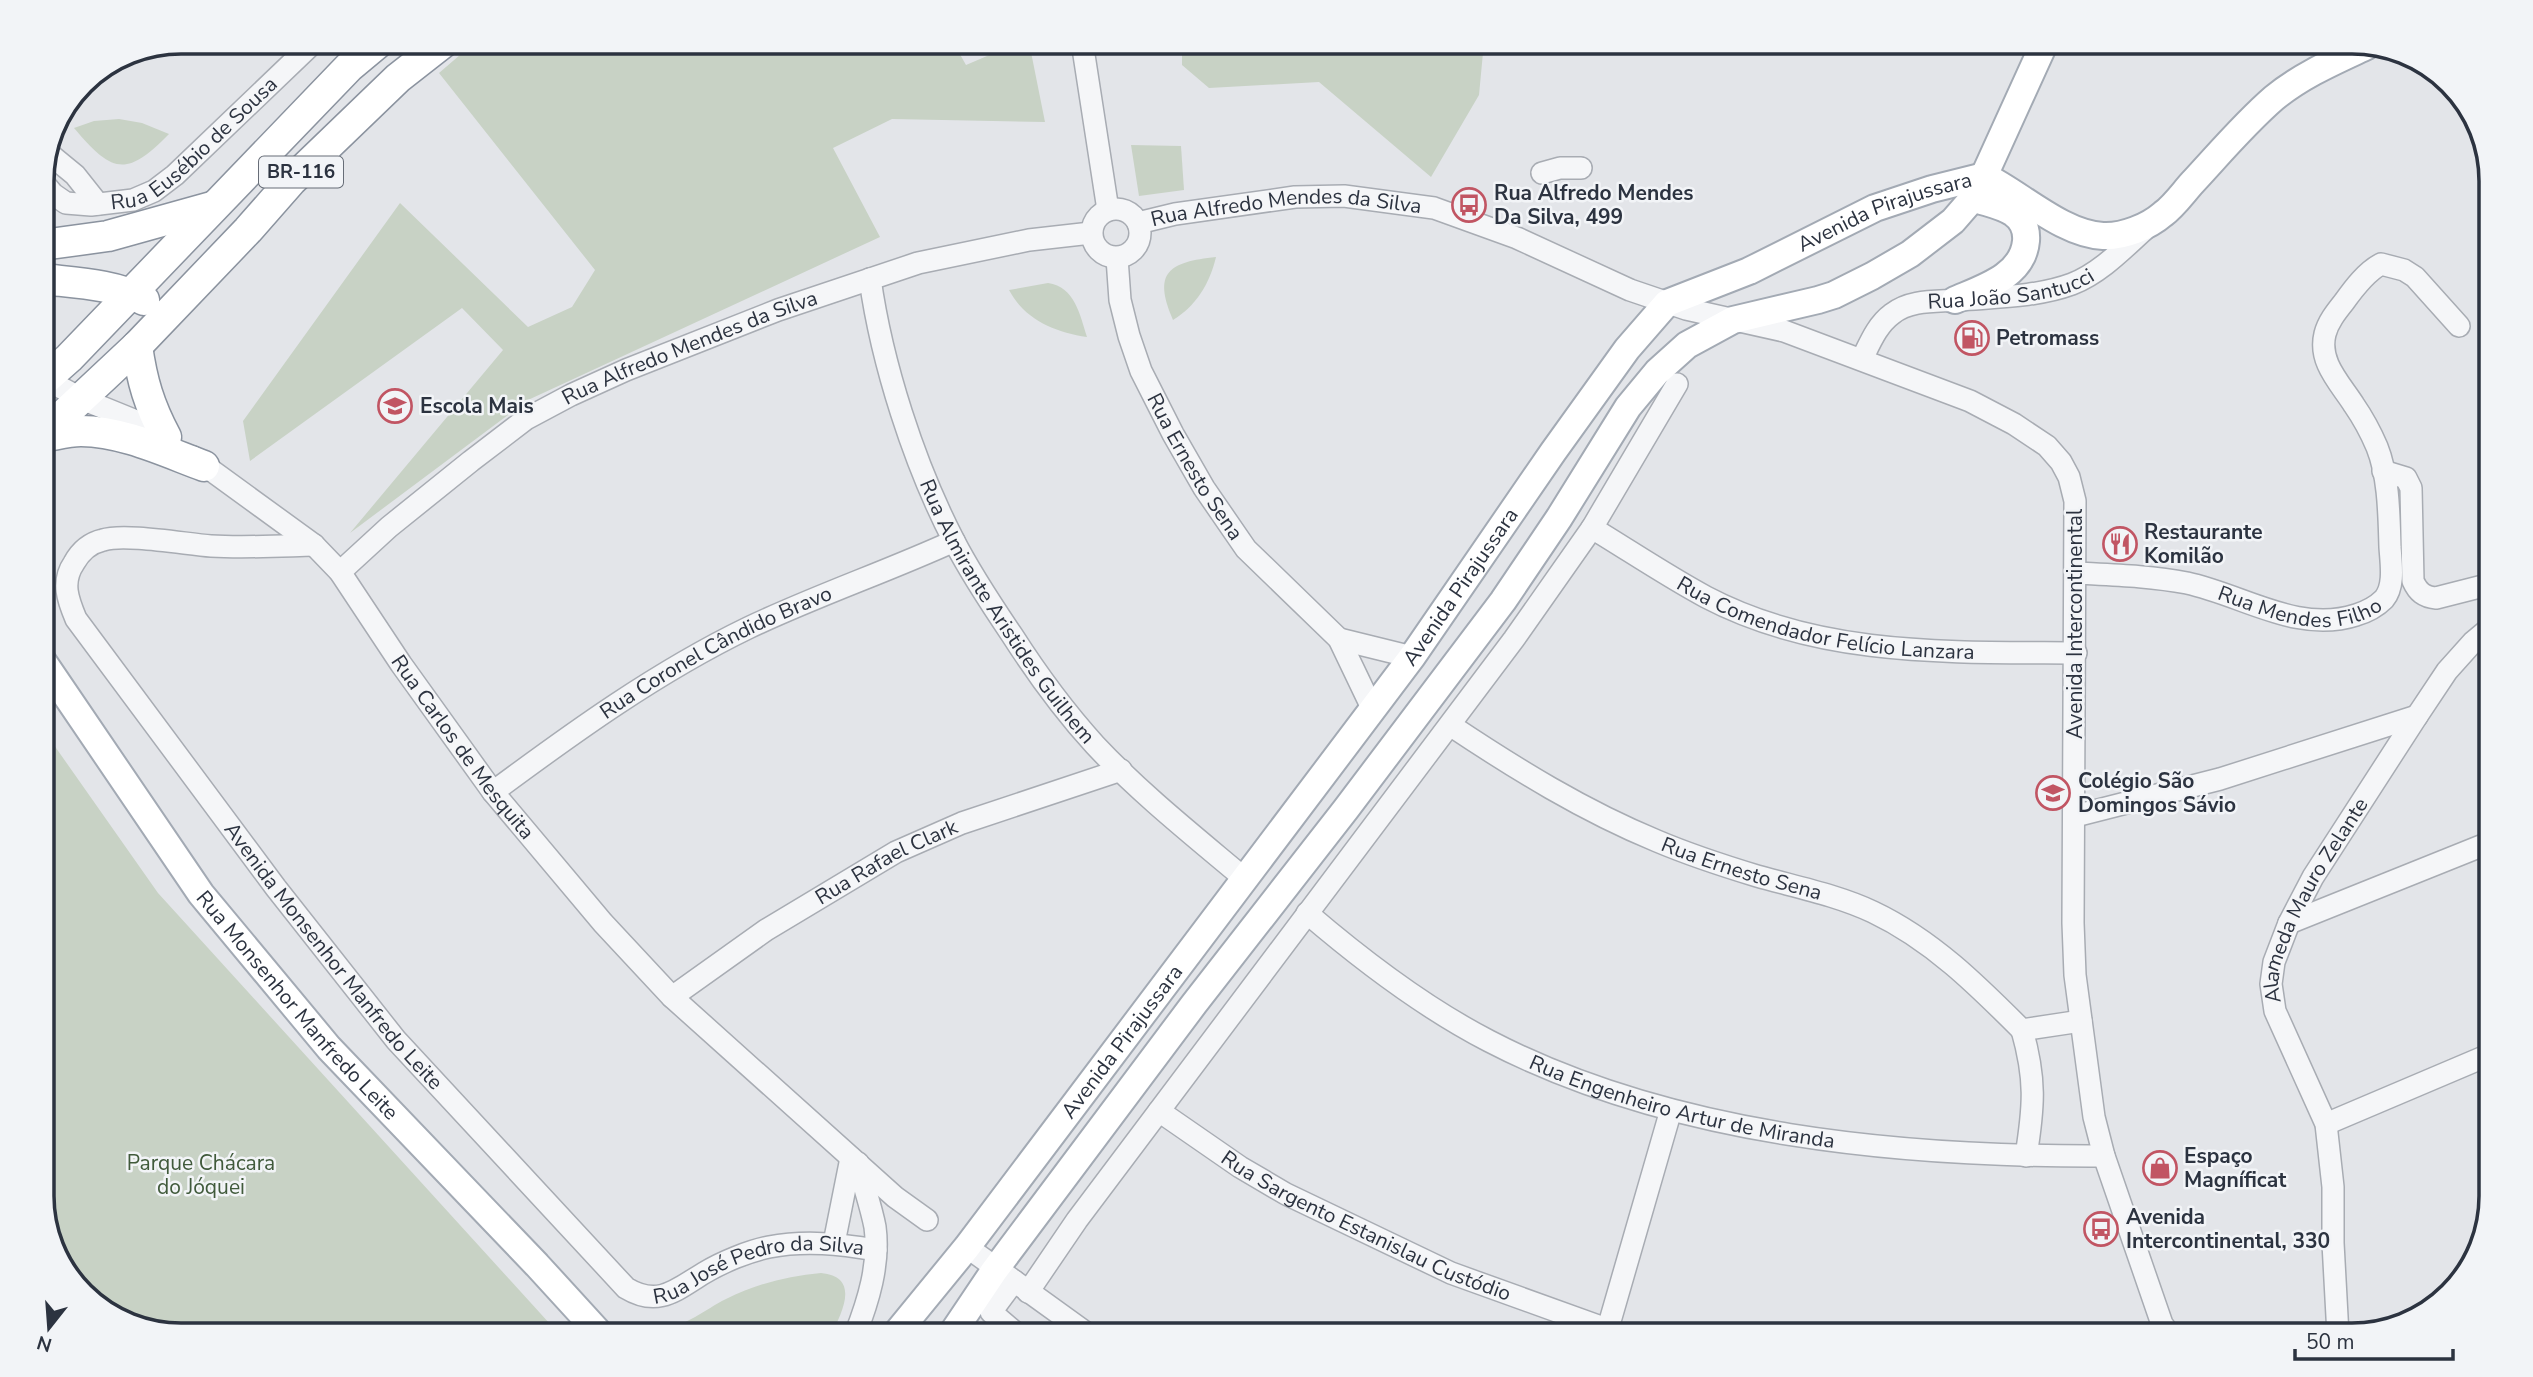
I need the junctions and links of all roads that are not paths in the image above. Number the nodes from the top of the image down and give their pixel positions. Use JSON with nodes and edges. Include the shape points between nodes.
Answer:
{"nodes":[{"id":1,"x":302,"y":54,"type":"edge"},
{"id":2,"x":365,"y":54,"type":"edge"},
{"id":3,"x":429,"y":54,"type":"edge"},
{"id":4,"x":1084,"y":54,"type":"edge"},
{"id":5,"x":2040,"y":54,"type":"edge"},
{"id":6,"x":2351,"y":54,"type":"edge"},
{"id":7,"x":56,"y":160,"type":"edge"},
{"id":8,"x":1581,"y":168,"type":"dead end"},
{"id":9,"x":1542,"y":173,"type":"dead end"},
{"id":10,"x":1979,"y":187,"type":"junction"},
{"id":11,"x":55,"y":195,"type":"edge"},
{"id":12,"x":98,"y":204,"type":"junction"},
{"id":13,"x":212,"y":207,"type":"junction"},
{"id":14,"x":1108,"y":210,"type":"junction"},
{"id":15,"x":2163,"y":214,"type":"junction"},
{"id":16,"x":1138,"y":223,"type":"junction"},
{"id":17,"x":1091,"y":233,"type":"junction"},
{"id":18,"x":55,"y":243,"type":"edge"},
{"id":19,"x":1118,"y":258,"type":"junction"},
{"id":20,"x":870,"y":279,"type":"junction"},
{"id":21,"x":55,"y":281,"type":"edge"},
{"id":22,"x":1630,"y":290,"type":"junction"},
{"id":23,"x":130,"y":293,"type":"junction"},
{"id":24,"x":1955,"y":300,"type":"junction"},
{"id":25,"x":1667,"y":303,"type":"junction"},
{"id":26,"x":169,"y":313,"type":"junction"},
{"id":27,"x":1733,"y":320,"type":"junction"},
{"id":28,"x":2459,"y":326,"type":"dead end"},
{"id":29,"x":1647,"y":327,"type":"junction"},
{"id":30,"x":137,"y":346,"type":"junction"},
{"id":31,"x":1862,"y":359,"type":"junction"},
{"id":32,"x":55,"y":370,"type":"edge"},
{"id":33,"x":1676,"y":384,"type":"dead end"},
{"id":34,"x":55,"y":386,"type":"edge"},
{"id":35,"x":82,"y":399,"type":"junction"},
{"id":36,"x":55,"y":424,"type":"edge"},
{"id":37,"x":55,"y":434,"type":"edge"},
{"id":38,"x":166,"y":437,"type":"junction"},
{"id":39,"x":204,"y":466,"type":"junction"},
{"id":40,"x":2383,"y":471,"type":"junction"},
{"id":41,"x":1592,"y":528,"type":"junction"},
{"id":42,"x":954,"y":541,"type":"junction"},
{"id":43,"x":314,"y":545,"type":"junction"},
{"id":44,"x":340,"y":572,"type":"junction"},
{"id":45,"x":2076,"y":573,"type":"junction"},
{"id":46,"x":2478,"y":587,"type":"edge"},
{"id":47,"x":2478,"y":637,"type":"edge"},
{"id":48,"x":1339,"y":639,"type":"junction"},
{"id":49,"x":2076,"y":653,"type":"junction"},
{"id":50,"x":1412,"y":657,"type":"junction"},
{"id":51,"x":55,"y":679,"type":"edge"},
{"id":52,"x":1373,"y":710,"type":"junction"},
{"id":53,"x":2417,"y":716,"type":"junction"},
{"id":54,"x":1450,"y":725,"type":"junction"},
{"id":55,"x":1121,"y":770,"type":"junction"},
{"id":56,"x":493,"y":792,"type":"junction"},
{"id":57,"x":2075,"y":816,"type":"junction"},
{"id":58,"x":2479,"y":847,"type":"edge"},
{"id":59,"x":1245,"y":879,"type":"junction"},
{"id":60,"x":1307,"y":913,"type":"junction"},
{"id":61,"x":2289,"y":923,"type":"junction"},
{"id":62,"x":672,"y":997,"type":"junction"},
{"id":63,"x":2081,"y":1021,"type":"junction"},
{"id":64,"x":2022,"y":1030,"type":"junction"},
{"id":65,"x":2479,"y":1059,"type":"edge"},
{"id":66,"x":1671,"y":1110,"type":"junction"},
{"id":67,"x":1160,"y":1111,"type":"junction"},
{"id":68,"x":2326,"y":1124,"type":"junction"},
{"id":69,"x":2026,"y":1156,"type":"junction"},
{"id":70,"x":2105,"y":1156,"type":"junction"},
{"id":71,"x":855,"y":1161,"type":"junction"},
{"id":72,"x":926,"y":1220,"type":"dead end"},
{"id":73,"x":834,"y":1243,"type":"junction"},
{"id":74,"x":967,"y":1247,"type":"junction"},
{"id":75,"x":876,"y":1250,"type":"junction"},
{"id":76,"x":1013,"y":1280,"type":"junction"},
{"id":77,"x":641,"y":1296,"type":"joint"},
{"id":78,"x":591,"y":1323,"type":"edge"},
{"id":79,"x":859,"y":1323,"type":"edge"},
{"id":80,"x":905,"y":1323,"type":"edge"},
{"id":81,"x":965,"y":1323,"type":"edge"},
{"id":82,"x":1004,"y":1323,"type":"edge"},
{"id":83,"x":1072,"y":1323,"type":"edge"},
{"id":84,"x":1586,"y":1323,"type":"edge"},
{"id":85,"x":1615,"y":1323,"type":"edge"},
{"id":86,"x":2157,"y":1323,"type":"edge"},
{"id":87,"x":2337,"y":1323,"type":"edge"}],
"edges":[{"from":1,"to":12,"type":"street","name":"Rua Eusébio de Sousa","via":[[175,176],[132,200]]},
{"from":2,"to":13,"type":"highway","number":"BR-116"},
{"from":3,"to":26,"type":"highway","number":"BR-116","via":[[292,181]]},
{"from":4,"to":14,"type":"street"},
{"from":5,"to":10,"type":"main road"},
{"from":6,"to":15,"type":"main road","name":"Rua João Santucci","via":[[2276,97]]},
{"from":7,"to":12,"type":"street"},
{"from":8,"to":9,"type":"street"},
{"from":10,"to":15,"type":"main road","name":"Rua João Santucci","via":[[2103,236],[2139,228]]},
{"from":10,"to":24,"type":"main road","via":[[2023,223],[2025,248],[2006,275]]},
{"from":10,"to":25,"type":"main road","name":"Avenida Pirajussara","via":[[1932,189],[1875,208],[1749,271]]},
{"from":10,"to":27,"type":"main road","name":"Avenida Pirajussara","via":[[1953,221],[1872,276],[1834,295]]},
{"from":11,"to":12,"type":"street","name":"Rua Eusébio de Sousa","via":[[77,206]]},
{"from":13,"to":18,"type":"highway","via":[[108,236]]},
{"from":13,"to":23,"type":"highway"},
{"from":14,"to":16,"type":"street","via":[[1126,211]]},
{"from":14,"to":17,"type":"street","via":[[1094,222]]},
{"from":15,"to":24,"type":"street","name":"Rua João Santucci","via":[[2093,274],[2071,284],[2020,295]]},
{"from":16,"to":19,"type":"street","via":[[1137,246]]},
{"from":16,"to":22,"type":"street","name":"Rua Alfredo Mendes da Silva","via":[[1295,197],[1383,200],[1434,208],[1480,223]]},
{"from":17,"to":19,"type":"street","via":[[1102,254]]},
{"from":17,"to":20,"type":"street","name":"Rua Alfredo Mendes da Silva","via":[[967,252]]},
{"from":19,"to":48,"type":"street","name":"Rua Ernesto Sena","via":[[1120,300],[1141,371],[1204,488],[1246,548]]},
{"from":20,"to":42,"type":"street","name":"Rua Almirante Aristides Guilhem","via":[[877,328],[908,429]]},
{"from":20,"to":44,"type":"street","name":"Rua Alfredo Mendes da Silva","via":[[626,370],[526,419],[421,500]]},
{"from":21,"to":23,"type":"highway"},
{"from":22,"to":25,"type":"street","name":"Rua Alfredo Mendes da Silva"},
{"from":22,"to":29,"type":"street","via":[[1645,306]]},
{"from":23,"to":26,"type":"highway"},
{"from":23,"to":32,"type":"highway"},
{"from":24,"to":31,"type":"street","name":"Rua João Santucci","via":[[1926,301],[1893,313],[1879,327]]},
{"from":25,"to":27,"type":"street","name":"Rua Alfredo Mendes da Silva"},
{"from":25,"to":29,"type":"main road","name":"Avenida Pirajussara"},
{"from":26,"to":30,"type":"highway"},
{"from":27,"to":31,"type":"street","name":"Avenida Intercontinental","via":[[1784,331]]},
{"from":27,"to":76,"type":"main road","name":"Avenida Pirajussara","via":[[1687,345],[1628,407],[1503,601],[1194,1004]]},
{"from":28,"to":40,"type":"street","name":"Rua Mendes Filho","via":[[2415,277],[2381,264],[2358,284],[2332,318],[2323,343],[2328,368],[2372,435]]},
{"from":29,"to":50,"type":"main road","name":"Avenida Pirajussara","via":[[1553,452]]},
{"from":30,"to":35,"type":"highway"},
{"from":30,"to":38,"type":"highway","via":[[151,408]]},
{"from":31,"to":45,"type":"street","name":"Avenida Intercontinental","via":[[1970,401],[2047,446],[2069,477],[2075,502]]},
{"from":33,"to":41,"type":"street","name":"Avenida Pirajussara"},
{"from":34,"to":35,"type":"street","name":"Rua Carlos de Mesquita"},
{"from":35,"to":36,"type":"highway"},
{"from":35,"to":38,"type":"street","name":"Rua Carlos de Mesquita"},
{"from":37,"to":39,"type":"highway","via":[[81,431],[106,435]]},
{"from":38,"to":39,"type":"street","name":"Rua Carlos de Mesquita"},
{"from":39,"to":43,"type":"street","name":"Rua Carlos de Mesquita"},
{"from":40,"to":45,"type":"street","name":"Rua Mendes Filho","via":[[2389,520],[2389,590],[2383,600],[2361,613],[2336,620],[2305,619],[2174,580]]},
{"from":40,"to":46,"type":"street","via":[[2406,478],[2411,488],[2413,581],[2417,589],[2436,598]]},
{"from":41,"to":49,"type":"street","name":"Rua Comendador Felício Lanzara","via":[[1707,597],[1784,627],[1886,649]]},
{"from":41,"to":54,"type":"street","name":"Avenida Pirajussara"},
{"from":42,"to":55,"type":"street","name":"Rua Almirante Aristides Guilhem","via":[[1055,697]]},
{"from":42,"to":56,"type":"street","name":"Rua Coronel Cândido Bravo","via":[[747,629],[610,708]]},
{"from":43,"to":44,"type":"street","name":"Rua Carlos de Mesquita"},
{"from":43,"to":77,"type":"street","name":"Avenida Monsenhor Manfredo Leite","via":[[102,540],[88,547],[69,571],[67,599],[76,619],[276,888],[396,1040],[626,1289]]},
{"from":44,"to":56,"type":"street","name":"Rua Carlos de Mesquita"},
{"from":45,"to":49,"type":"street","name":"Avenida Intercontinental"},
{"from":47,"to":53,"type":"street","name":"Alameda Mauro Zelante","via":[[2447,671]]},
{"from":48,"to":50,"type":"street"},
{"from":48,"to":52,"type":"street","name":"Rua Ernesto Sena"},
{"from":49,"to":57,"type":"street","name":"Avenida Intercontinental"},
{"from":50,"to":52,"type":"main road","name":"Avenida Pirajussara"},
{"from":51,"to":78,"type":"main road","name":"Rua Monsenhor Manfredo Leite","via":[[201,894],[329,1048]]},
{"from":52,"to":59,"type":"main road","name":"Avenida Pirajussara"},
{"from":53,"to":57,"type":"street","via":[[2220,779]]},
{"from":53,"to":61,"type":"street","name":"Alameda Mauro Zelante","via":[[2313,877]]},
{"from":54,"to":60,"type":"street","name":"Avenida Pirajussara"},
{"from":54,"to":64,"type":"street","name":"Rua Ernesto Sena","via":[[1518,770],[1656,841],[1846,901],[1885,918],[1950,961]]},
{"from":55,"to":59,"type":"street","name":"Rua Almirante Aristides Guilhem"},
{"from":55,"to":62,"type":"street","name":"Rua Rafael Clark","via":[[962,823],[896,852],[766,930]]},
{"from":56,"to":62,"type":"street","name":"Rua Carlos de Mesquita"},
{"from":57,"to":63,"type":"street","name":"Avenida Intercontinental","via":[[2073,923]]},
{"from":58,"to":61,"type":"street"},
{"from":59,"to":74,"type":"main road","name":"Avenida Pirajussara"},
{"from":60,"to":66,"type":"street","name":"Rua Engenheiro Artur de Miranda","via":[[1369,965],[1489,1041],[1592,1084]]},
{"from":60,"to":67,"type":"street","name":"Avenida Pirajussara"},
{"from":61,"to":68,"type":"street","name":"Alameda Mauro Zelante","via":[[2274,962],[2275,1011]]},
{"from":62,"to":71,"type":"street","name":"Rua Carlos de Mesquita"},
{"from":63,"to":64,"type":"street"},
{"from":63,"to":70,"type":"street","name":"Avenida Intercontinental","via":[[2094,1117]]},
{"from":64,"to":69,"type":"street","via":[[2034,1095]]},
{"from":65,"to":68,"type":"street"},
{"from":66,"to":69,"type":"street","name":"Rua Engenheiro Artur de Miranda","via":[[1837,1140]]},
{"from":66,"to":85,"type":"street"},
{"from":67,"to":76,"type":"street","name":"Avenida Pirajussara","via":[[1077,1220]]},
{"from":67,"to":84,"type":"street","name":"Rua Sargento Estanislau Custódio","via":[[1286,1194],[1451,1272]]},
{"from":68,"to":87,"type":"street","name":"Alameda Mauro Zelante"},
{"from":69,"to":70,"type":"street","name":"Rua Engenheiro Artur de Miranda"},
{"from":70,"to":86,"type":"street","name":"Avenida Intercontinental"},
{"from":71,"to":72,"type":"street","name":"Rua Carlos de Mesquita"},
{"from":71,"to":73,"type":"street"},
{"from":71,"to":75,"type":"street","via":[[875,1227]]},
{"from":73,"to":75,"type":"street","name":"Rua José Pedro da Silva"},
{"from":73,"to":77,"type":"street","name":"Rua José Pedro da Silva","via":[[766,1248],[706,1271],[674,1292]]},
{"from":74,"to":76,"type":"street"},
{"from":74,"to":80,"type":"main road","name":"Avenida Pirajussara"},
{"from":75,"to":79,"type":"street","via":[[873,1280]]},
{"from":76,"to":81,"type":"main road","name":"Avenida Pirajussara"},
{"from":76,"to":82,"type":"street","via":[[991,1312]]},
{"from":76,"to":83,"type":"street"}]}
